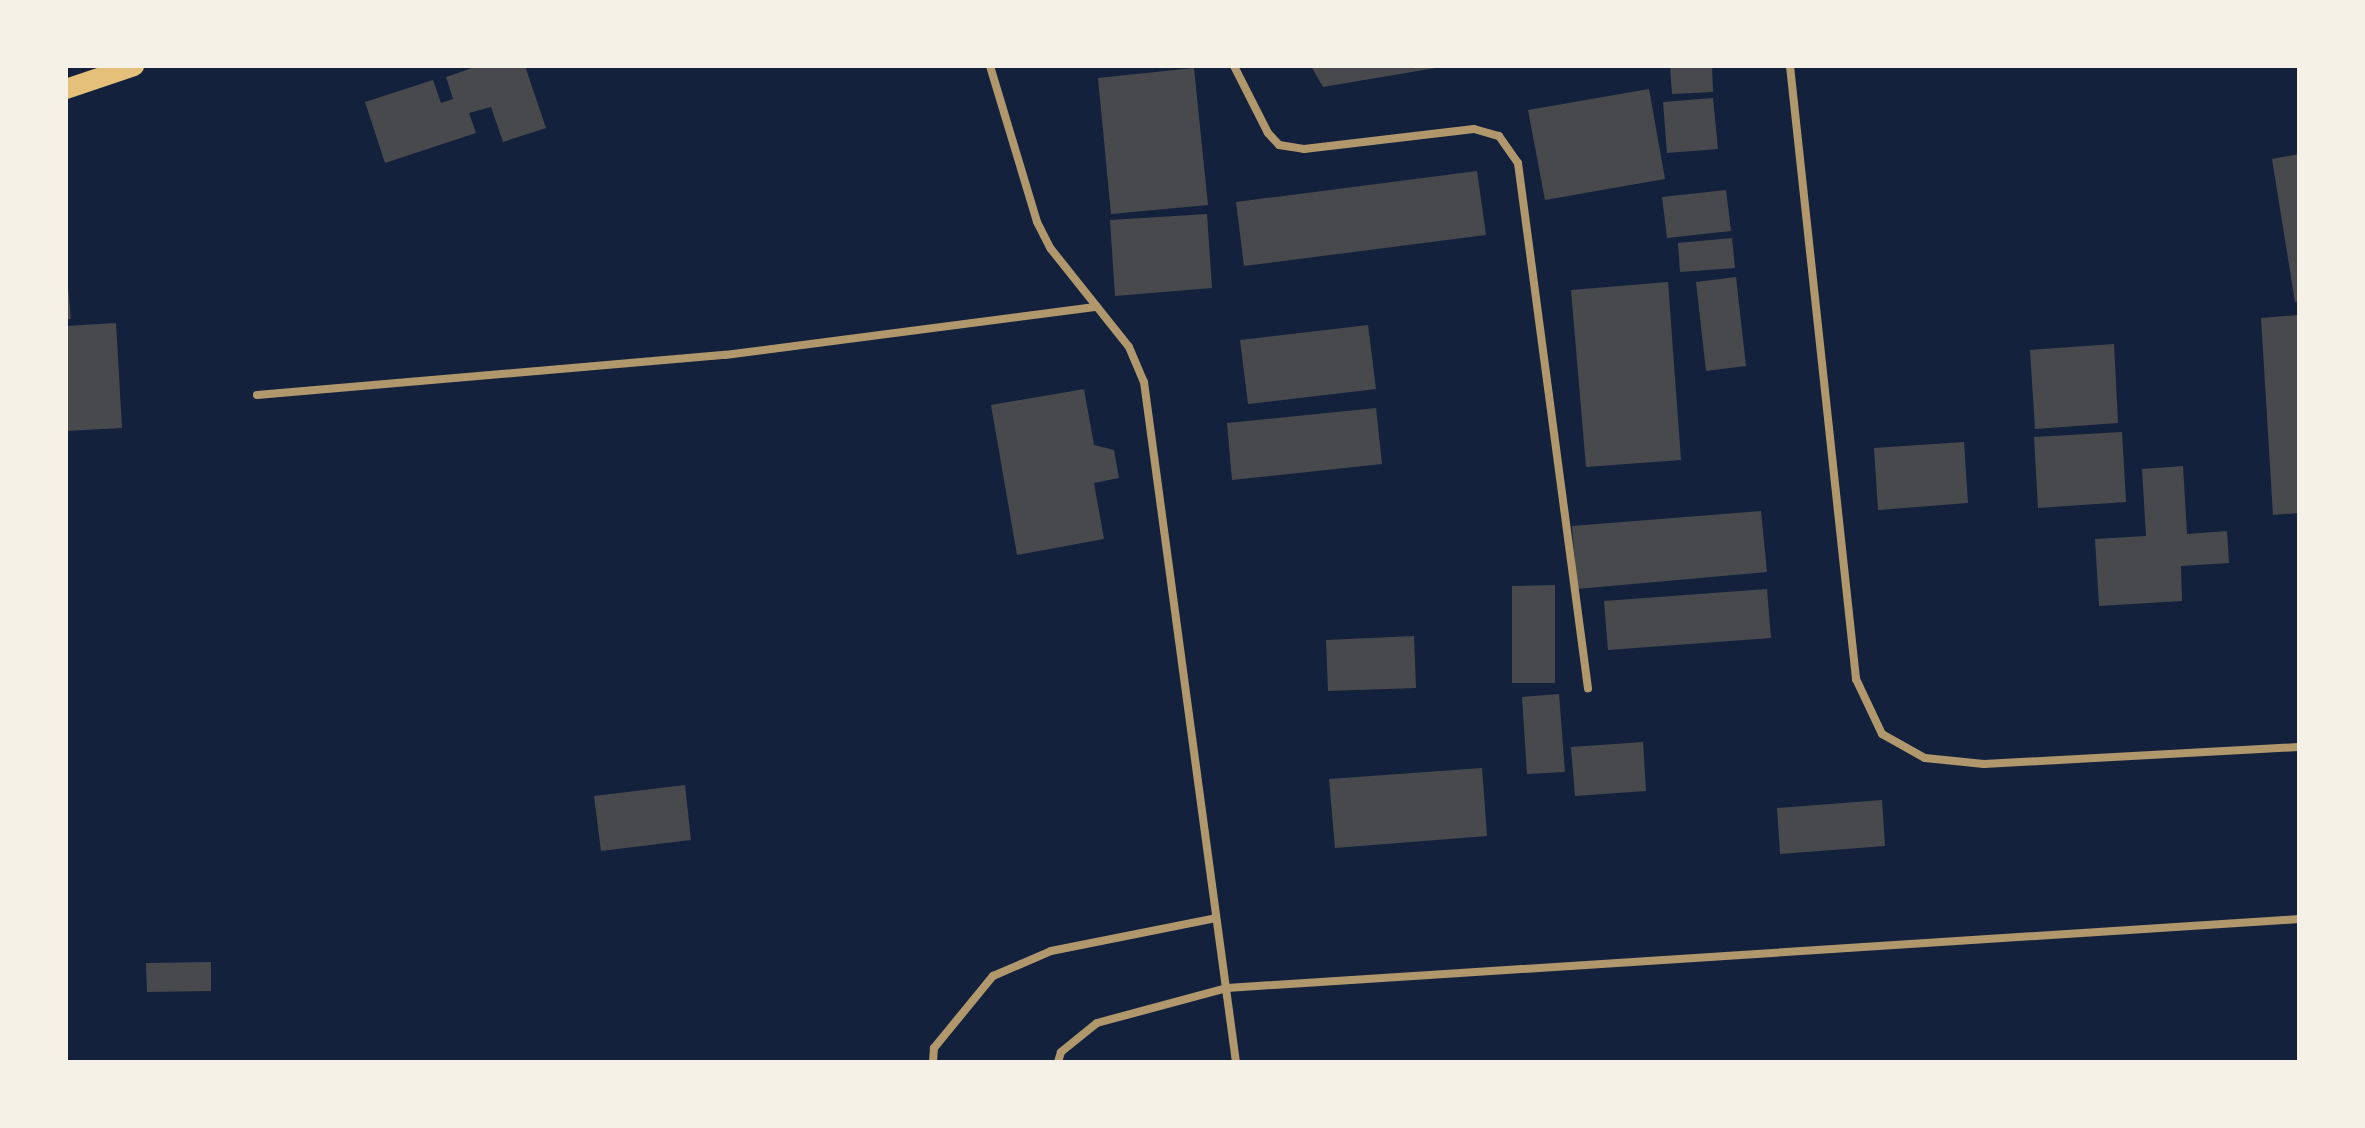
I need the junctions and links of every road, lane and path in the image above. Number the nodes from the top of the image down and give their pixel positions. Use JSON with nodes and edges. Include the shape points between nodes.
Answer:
{"nodes":[{"id":1,"x":134,"y":66,"type":"edge"},
{"id":2,"x":990,"y":66,"type":"edge"},
{"id":3,"x":1234,"y":66,"type":"edge"},
{"id":4,"x":1790,"y":66,"type":"edge"},
{"id":5,"x":66,"y":89,"type":"edge"},
{"id":6,"x":1097,"y":307,"type":"junction"},
{"id":7,"x":257,"y":395,"type":"dead end"},
{"id":8,"x":1588,"y":688,"type":"dead end"},
{"id":9,"x":2299,"y":747,"type":"edge"},
{"id":10,"x":1216,"y":918,"type":"junction"},
{"id":11,"x":2299,"y":919,"type":"edge"},
{"id":12,"x":1227,"y":988,"type":"junction"},
{"id":13,"x":933,"y":1062,"type":"edge"},
{"id":14,"x":1058,"y":1062,"type":"edge"},
{"id":15,"x":1236,"y":1062,"type":"edge"}],
"edges":[{"from":1,"to":5,"type":"main road"},
{"from":2,"to":6,"type":"street","via":[[1037,222],[1051,249]]},
{"from":3,"to":8,"type":"street","via":[[1279,145],[1304,149],[1474,129],[1499,136],[1518,163]]},
{"from":4,"to":9,"type":"street","via":[[1856,679],[1882,734],[1925,758],[1984,764]]},
{"from":6,"to":7,"type":"street","via":[[725,355]]},
{"from":6,"to":10,"type":"street","via":[[1129,347],[1144,382]]},
{"from":10,"to":12,"type":"street"},
{"from":10,"to":13,"type":"street","via":[[1051,951],[993,976],[934,1048]]},
{"from":11,"to":12,"type":"street"},
{"from":12,"to":14,"type":"street","via":[[1097,1023],[1061,1052]]},
{"from":12,"to":15,"type":"street"}]}
